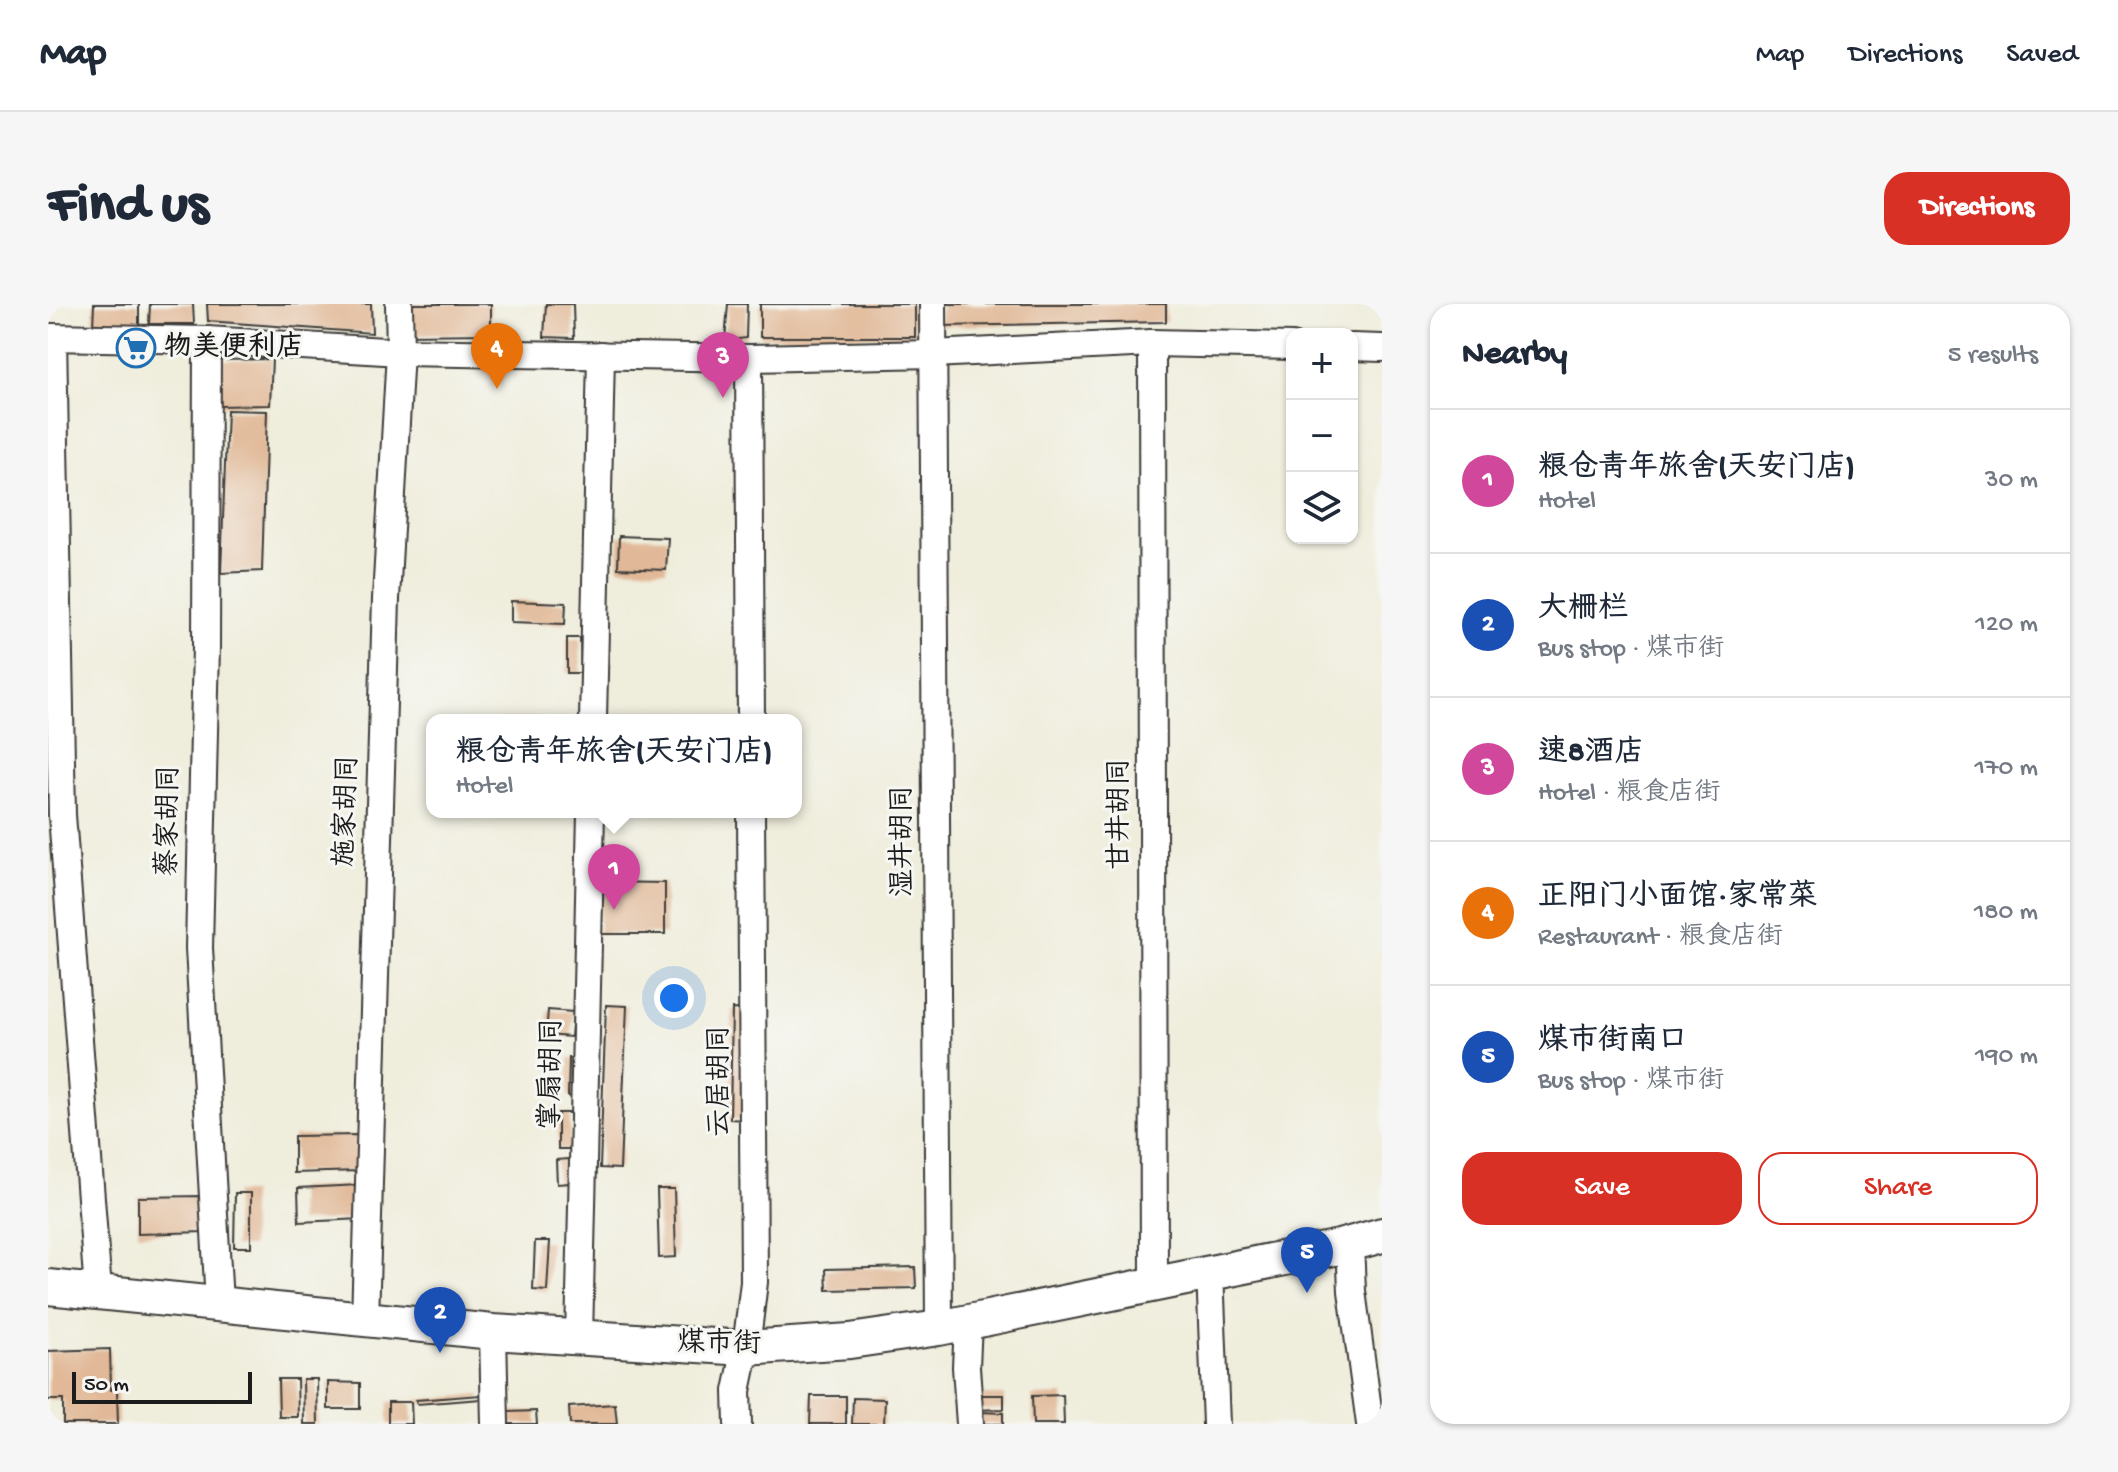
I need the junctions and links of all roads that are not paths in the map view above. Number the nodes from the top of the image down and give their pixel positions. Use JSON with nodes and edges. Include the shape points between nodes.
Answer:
{"nodes":[{"id":1,"x":399,"y":304,"type":"edge"},
{"id":2,"x":933,"y":304,"type":"edge"},
{"id":3,"x":50,"y":337,"type":"edge"},
{"id":4,"x":207,"y":340,"type":"junction"},
{"id":5,"x":1152,"y":343,"type":"junction"},
{"id":6,"x":1286,"y":346,"type":"edge"},
{"id":7,"x":1358,"y":347,"type":"edge"},
{"id":8,"x":1382,"y":348,"type":"edge"},
{"id":9,"x":400,"y":352,"type":"junction"},
{"id":10,"x":933,"y":354,"type":"junction"},
{"id":11,"x":601,"y":355,"type":"junction"},
{"id":12,"x":749,"y":358,"type":"junction"},
{"id":13,"x":593,"y":714,"type":"edge"},
{"id":14,"x":751,"y":714,"type":"edge"},
{"id":15,"x":591,"y":818,"type":"edge"},
{"id":16,"x":751,"y":818,"type":"edge"},
{"id":17,"x":1366,"y":1238,"type":"edge"},
{"id":18,"x":1210,"y":1271,"type":"junction"},
{"id":19,"x":1154,"y":1284,"type":"junction"},
{"id":20,"x":48,"y":1287,"type":"edge"},
{"id":21,"x":98,"y":1291,"type":"junction"},
{"id":22,"x":219,"y":1303,"type":"junction"},
{"id":23,"x":365,"y":1320,"type":"junction"},
{"id":24,"x":953,"y":1325,"type":"junction"},
{"id":25,"x":493,"y":1332,"type":"junction"},
{"id":26,"x":579,"y":1338,"type":"junction"},
{"id":27,"x":746,"y":1348,"type":"junction"},
{"id":28,"x":495,"y":1424,"type":"edge"},
{"id":29,"x":738,"y":1424,"type":"edge"},
{"id":30,"x":970,"y":1424,"type":"edge"},
{"id":31,"x":1216,"y":1424,"type":"edge"},
{"id":32,"x":1370,"y":1424,"type":"edge"}],
"edges":[{"from":1,"to":9,"type":"street","name":"施家胡同"},
{"from":2,"to":10,"type":"street"},
{"from":3,"to":4,"type":"street"},
{"from":3,"to":21,"type":"street","via":[[62,815]]},
{"from":4,"to":9,"type":"street"},
{"from":4,"to":22,"type":"street","name":"蔡家胡同","via":[[199,948]]},
{"from":5,"to":6,"type":"street"},
{"from":5,"to":10,"type":"street"},
{"from":5,"to":19,"type":"street","name":"甘井胡同"},
{"from":7,"to":8,"type":"street"},
{"from":9,"to":11,"type":"street"},
{"from":9,"to":23,"type":"street","name":"施家胡同","via":[[386,599]]},
{"from":10,"to":12,"type":"street"},
{"from":10,"to":24,"type":"street","name":"湿井胡同"},
{"from":11,"to":12,"type":"street"},
{"from":11,"to":13,"type":"street"},
{"from":12,"to":14,"type":"street"},
{"from":15,"to":26,"type":"street","name":"掌扇胡同"},
{"from":16,"to":27,"type":"street","name":"云居胡同","via":[[754,1282]]},
{"from":17,"to":18,"type":"main road","name":"煤市街"},
{"from":17,"to":32,"type":"street","via":[[1352,1291]]},
{"from":18,"to":19,"type":"main road","name":"煤市街"},
{"from":18,"to":31,"type":"street"},
{"from":19,"to":24,"type":"main road","name":"煤市街"},
{"from":20,"to":21,"type":"main road","name":"煤市街"},
{"from":21,"to":22,"type":"main road","name":"煤市街"},
{"from":22,"to":23,"type":"main road","name":"煤市街"},
{"from":23,"to":25,"type":"main road","name":"煤市街"},
{"from":24,"to":27,"type":"main road","name":"煤市街","via":[[850,1341]]},
{"from":24,"to":30,"type":"street","name":"湿井胡同","via":[[966,1367]]},
{"from":25,"to":26,"type":"main road","name":"煤市街"},
{"from":25,"to":28,"type":"street"},
{"from":26,"to":27,"type":"main road","name":"煤市街"},
{"from":27,"to":29,"type":"street","name":"云居胡同","via":[[737,1391]]}]}
